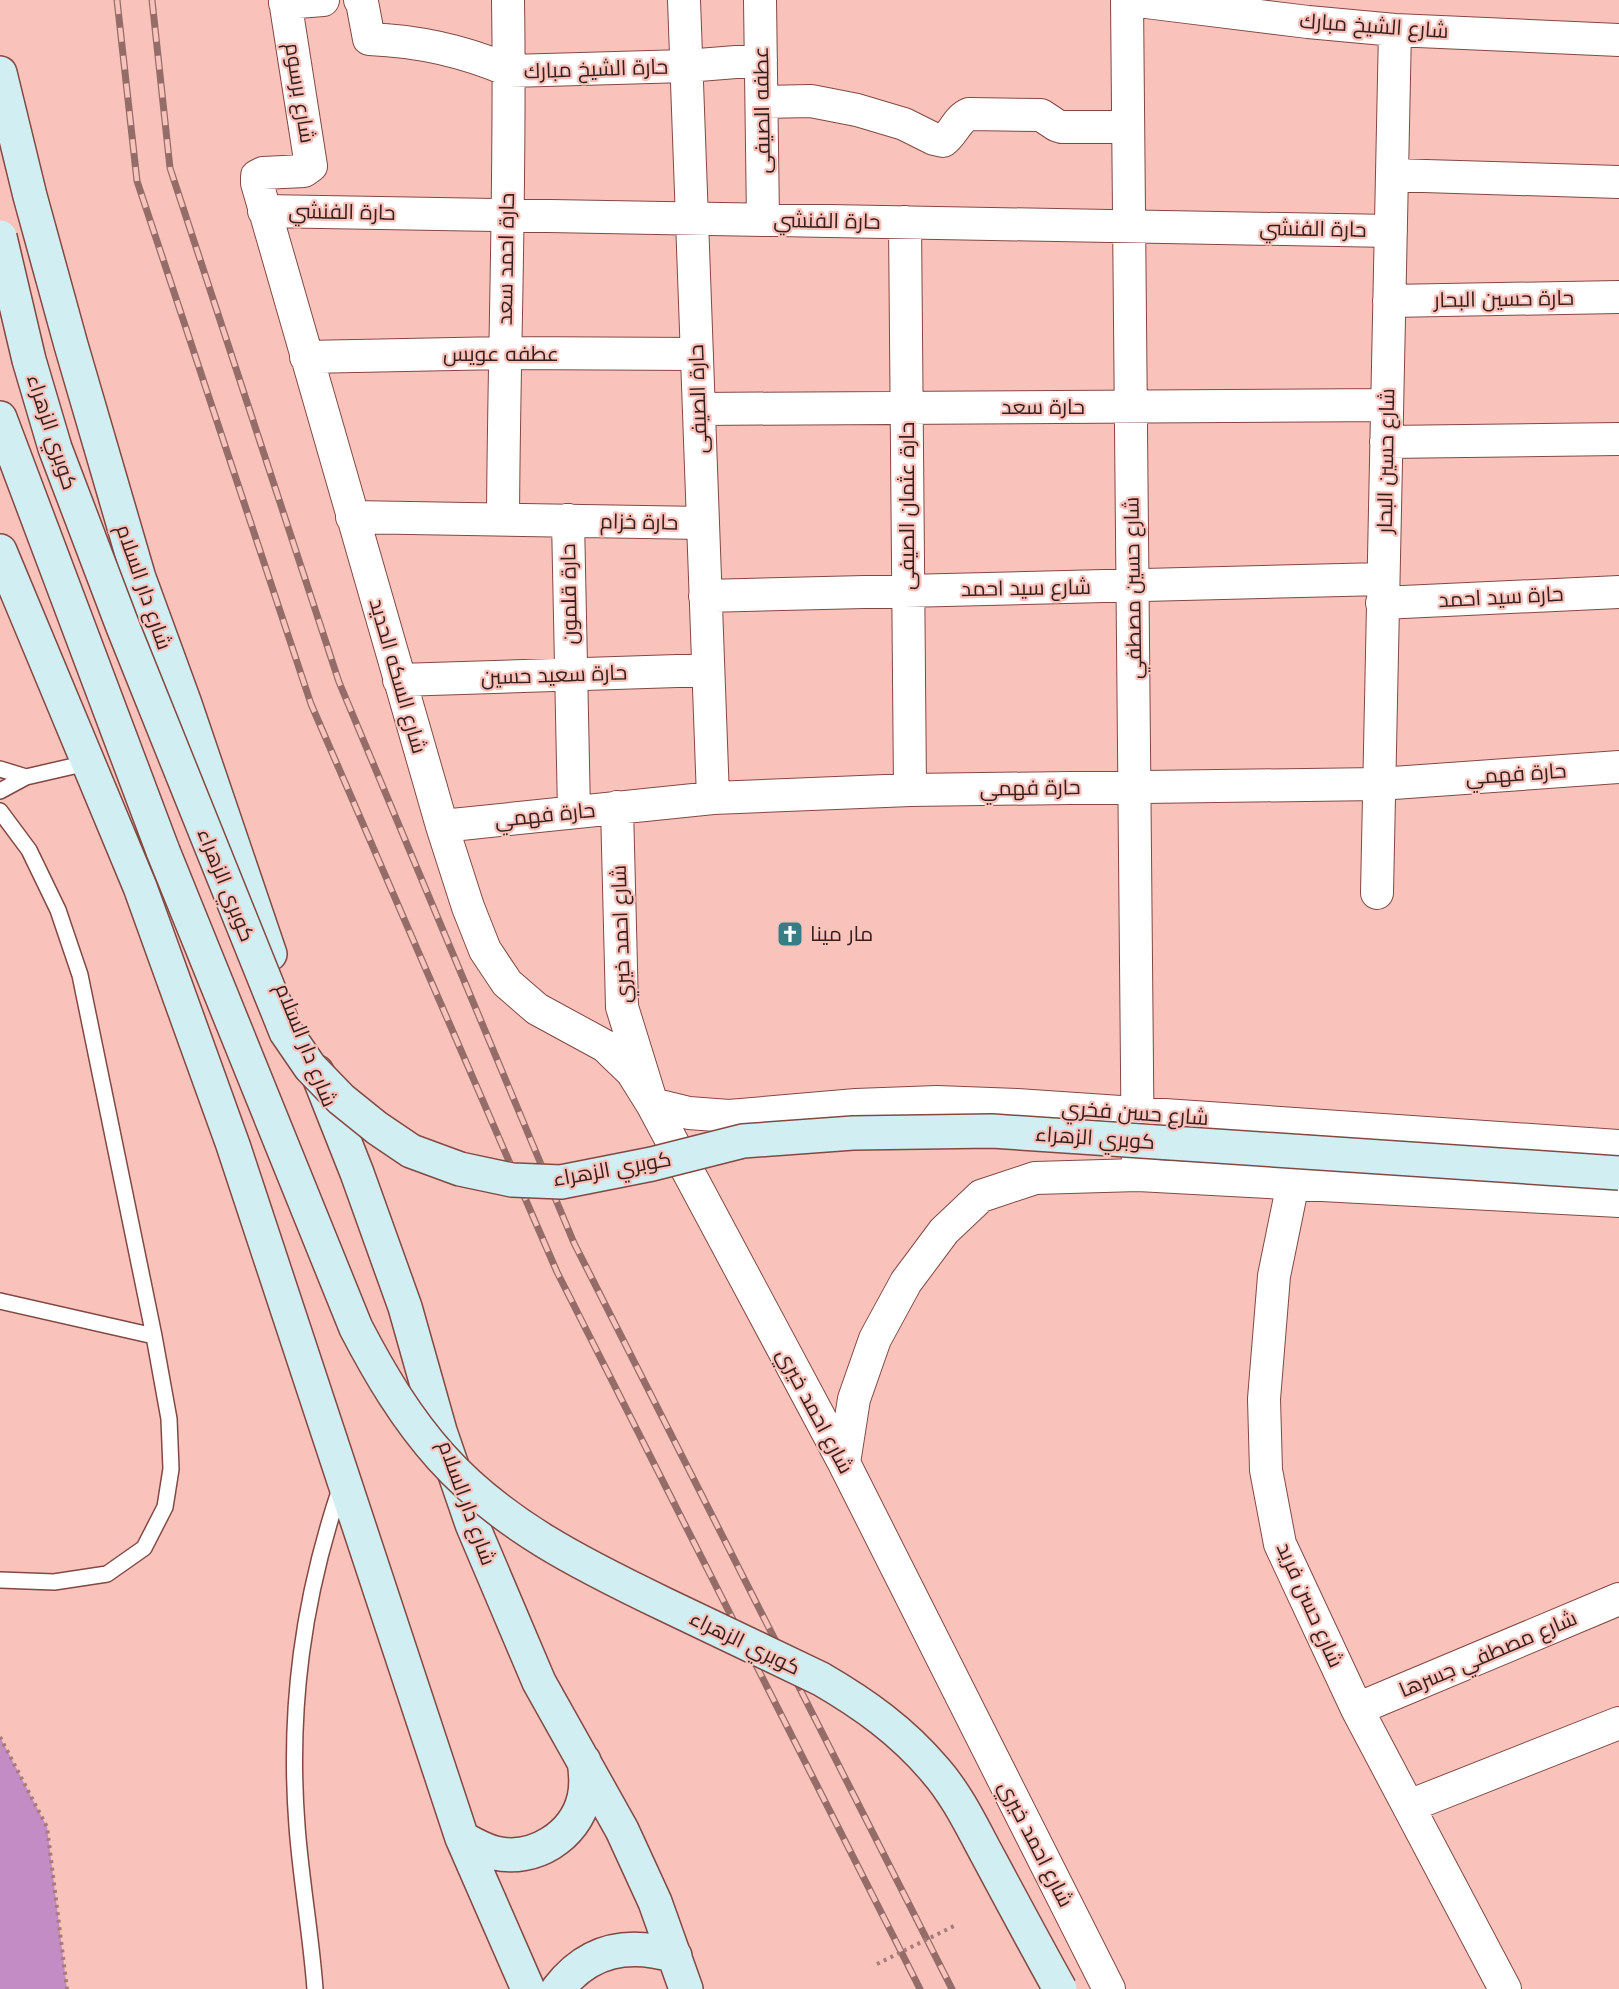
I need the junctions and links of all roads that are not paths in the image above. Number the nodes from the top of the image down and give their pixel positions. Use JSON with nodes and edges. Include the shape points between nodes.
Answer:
{"nodes":[{"id":1,"x":323,"y":0,"type":"edge"},
{"id":2,"x":360,"y":0,"type":"edge"},
{"id":3,"x":508,"y":0,"type":"edge"},
{"id":4,"x":684,"y":0,"type":"edge"},
{"id":5,"x":760,"y":0,"type":"edge"},
{"id":6,"x":1129,"y":0,"type":"edge"},
{"id":7,"x":285,"y":2,"type":"edge"},
{"id":8,"x":1395,"y":30,"type":"junction"},
{"id":9,"x":1619,"y":40,"type":"edge"},
{"id":10,"x":761,"y":60,"type":"junction"},
{"id":11,"x":686,"y":66,"type":"junction"},
{"id":12,"x":510,"y":71,"type":"junction"},
{"id":13,"x":0,"y":73,"type":"edge"},
{"id":14,"x":762,"y":102,"type":"junction"},
{"id":15,"x":1128,"y":127,"type":"junction"},
{"id":16,"x":1392,"y":175,"type":"junction"},
{"id":17,"x":257,"y":176,"type":"joint"},
{"id":18,"x":1619,"y":182,"type":"edge"},
{"id":19,"x":264,"y":211,"type":"junction"},
{"id":20,"x":507,"y":215,"type":"junction"},
{"id":21,"x":692,"y":219,"type":"junction"},
{"id":22,"x":763,"y":220,"type":"junction"},
{"id":23,"x":905,"y":222,"type":"junction"},
{"id":24,"x":1129,"y":226,"type":"junction"},
{"id":25,"x":1391,"y":231,"type":"junction"},
{"id":26,"x":0,"y":237,"type":"edge"},
{"id":27,"x":1619,"y":297,"type":"edge"},
{"id":28,"x":1389,"y":301,"type":"junction"},
{"id":29,"x":504,"y":353,"type":"junction"},
{"id":30,"x":696,"y":354,"type":"junction"},
{"id":31,"x":306,"y":357,"type":"junction"},
{"id":32,"x":1387,"y":405,"type":"junction"},
{"id":33,"x":1131,"y":406,"type":"junction"},
{"id":34,"x":907,"y":408,"type":"junction"},
{"id":35,"x":699,"y":409,"type":"junction"},
{"id":36,"x":0,"y":417,"type":"edge"},
{"id":37,"x":1619,"y":439,"type":"edge"},
{"id":38,"x":1386,"y":442,"type":"junction"},
{"id":39,"x":352,"y":517,"type":"junction"},
{"id":40,"x":503,"y":518,"type":"junction"},
{"id":41,"x":568,"y":520,"type":"junction"},
{"id":42,"x":703,"y":523,"type":"junction"},
{"id":43,"x":0,"y":551,"type":"edge"},
{"id":44,"x":1133,"y":586,"type":"junction"},
{"id":45,"x":908,"y":591,"type":"junction"},
{"id":46,"x":1383,"y":591,"type":"junction"},
{"id":47,"x":1619,"y":592,"type":"edge"},
{"id":48,"x":705,"y":597,"type":"junction"},
{"id":49,"x":708,"y":670,"type":"junction"},
{"id":50,"x":571,"y":674,"type":"junction"},
{"id":51,"x":399,"y":680,"type":"junction"},
{"id":52,"x":87,"y":763,"type":"junction"},
{"id":53,"x":1619,"y":767,"type":"edge"},
{"id":54,"x":0,"y":769,"type":"edge"},
{"id":55,"x":26,"y":777,"type":"junction"},
{"id":56,"x":1379,"y":784,"type":"junction"},
{"id":57,"x":1135,"y":787,"type":"junction"},
{"id":58,"x":910,"y":790,"type":"junction"},
{"id":59,"x":0,"y":791,"type":"edge"},
{"id":60,"x":713,"y":798,"type":"junction"},
{"id":61,"x":617,"y":807,"type":"junction"},
{"id":62,"x":0,"y":811,"type":"edge"},
{"id":63,"x":574,"y":812,"type":"junction"},
{"id":64,"x":442,"y":826,"type":"junction"},
{"id":65,"x":1377,"y":893,"type":"dead end"},
{"id":66,"x":652,"y":1104,"type":"junction"},
{"id":67,"x":1137,"y":1113,"type":"junction"},
{"id":68,"x":1619,"y":1146,"type":"edge"},
{"id":69,"x":1619,"y":1173,"type":"edge"},
{"id":70,"x":1138,"y":1175,"type":"junction"},
{"id":71,"x":1293,"y":1184,"type":"junction"},
{"id":72,"x":1619,"y":1201,"type":"edge"},
{"id":73,"x":0,"y":1301,"type":"edge"},
{"id":74,"x":154,"y":1336,"type":"junction"},
{"id":75,"x":844,"y":1463,"type":"junction"},
{"id":76,"x":343,"y":1478,"type":"junction"},
{"id":77,"x":0,"y":1580,"type":"edge"},
{"id":78,"x":1619,"y":1599,"type":"edge"},
{"id":79,"x":1357,"y":1708,"type":"junction"},
{"id":80,"x":1619,"y":1723,"type":"edge"},
{"id":81,"x":584,"y":1761,"type":"junction"},
{"id":82,"x":1409,"y":1806,"type":"junction"},
{"id":83,"x":462,"y":1838,"type":"junction"},
{"id":84,"x":675,"y":1956,"type":"junction"},
{"id":85,"x":315,"y":1989,"type":"edge"},
{"id":86,"x":528,"y":1989,"type":"edge"},
{"id":87,"x":558,"y":1989,"type":"edge"},
{"id":88,"x":686,"y":1989,"type":"edge"},
{"id":89,"x":1060,"y":1989,"type":"edge"},
{"id":90,"x":1109,"y":1989,"type":"edge"},
{"id":91,"x":1505,"y":1989,"type":"edge"}],
"edges":[{"from":1,"to":7,"type":"street"},
{"from":2,"to":12,"type":"street","name":"حارة الشيخ مبارك","via":[[369,39],[458,52]]},
{"from":3,"to":12,"type":"street","name":"حارة احمد سعد"},
{"from":4,"to":11,"type":"street","name":"حارة الصيفى"},
{"from":5,"to":10,"type":"street","name":"عطفه الصيفى"},
{"from":6,"to":8,"type":"street","name":"شارع الشيخ مبارك"},
{"from":6,"to":15,"type":"street","name":"شارع حسين مصطفي"},
{"from":7,"to":17,"type":"street","name":"شارع برسوم","via":[[311,166],[304,171]]},
{"from":8,"to":9,"type":"street","name":"شارع الشيخ مبارك"},
{"from":8,"to":16,"type":"street","name":"شارع حسين البحار"},
{"from":10,"to":11,"type":"street","name":"حارة الشيخ مبارك"},
{"from":10,"to":14,"type":"street","name":"عطفه الصيفى"},
{"from":11,"to":12,"type":"street","name":"حارة الشيخ مبارك"},
{"from":11,"to":21,"type":"street","name":"حارة الصيفى"},
{"from":12,"to":20,"type":"street","name":"حارة احمد سعد"},
{"from":13,"to":81,"type":"main road","name":"شارع دار السلام","via":[[74,357],[139,578],[268,949],[401,1295],[440,1431],[472,1524],[539,1682]]},
{"from":14,"to":15,"type":"street","via":[[811,101],[904,124],[943,141],[969,114],[1041,115],[1062,127]]},
{"from":14,"to":22,"type":"street","name":"عطفه الصيفى"},
{"from":15,"to":24,"type":"street","name":"شارع حسين مصطفي"},
{"from":16,"to":18,"type":"street"},
{"from":16,"to":25,"type":"street","name":"شارع حسين البحار"},
{"from":17,"to":19,"type":"street","name":"شارع السكه الحديد"},
{"from":19,"to":20,"type":"street","name":"حارة الفنشي"},
{"from":19,"to":31,"type":"street","name":"شارع السكه الحديد"},
{"from":20,"to":21,"type":"street","name":"حارة الفنشي"},
{"from":20,"to":29,"type":"street","name":"حارة احمد سعد"},
{"from":21,"to":22,"type":"street","name":"حارة الفنشي"},
{"from":21,"to":30,"type":"street","name":"حارة الصيفى"},
{"from":22,"to":23,"type":"street","name":"حارة الفنشي"},
{"from":23,"to":24,"type":"street","name":"حارة الفنشي"},
{"from":23,"to":34,"type":"street","name":"حارة عثمان الصيفى"},
{"from":24,"to":25,"type":"street","name":"حارة الفنشي"},
{"from":24,"to":33,"type":"street","name":"شارع حسين مصطفي"},
{"from":25,"to":28,"type":"street","name":"شارع حسين البحار"},
{"from":26,"to":69,"type":"main road","name":"كوبري الزهراء","bridge":true,"via":[[55,448],[286,1032],[310,1067],[340,1099],[411,1151],[460,1169],[512,1180],[561,1182],[743,1141],[853,1133],[992,1131]]},
{"from":27,"to":28,"type":"street","name":"حارة حسين البحار"},
{"from":28,"to":32,"type":"street","name":"شارع حسين البحار"},
{"from":29,"to":30,"type":"street","name":"عطفه عويس"},
{"from":29,"to":31,"type":"street","name":"عطفه عويس"},
{"from":29,"to":40,"type":"street","name":"حارة احمد سعد"},
{"from":30,"to":35,"type":"street","name":"حارة الصيفى"},
{"from":31,"to":39,"type":"street","name":"شارع السكه الحديد"},
{"from":32,"to":33,"type":"street","name":"حارة سعد"},
{"from":32,"to":38,"type":"street","name":"شارع حسين البحار"},
{"from":33,"to":34,"type":"street","name":"حارة سعد"},
{"from":33,"to":44,"type":"street","name":"شارع حسين مصطفي"},
{"from":34,"to":35,"type":"street","name":"حارة سعد"},
{"from":34,"to":45,"type":"street","name":"حارة عثمان الصيفى"},
{"from":35,"to":42,"type":"street","name":"حارة الصيفى"},
{"from":36,"to":89,"type":"main road","name":"كوبري الزهراء","bridge":true,"via":[[163,850],[356,1328],[409,1418],[479,1494],[558,1551],[820,1679],[884,1719],[936,1772],[958,1802]]},
{"from":37,"to":38,"type":"street"},
{"from":38,"to":46,"type":"street","name":"شارع حسين البحار"},
{"from":39,"to":40,"type":"street","name":"حارة خزام"},
{"from":39,"to":51,"type":"street","name":"شارع السكه الحديد"},
{"from":40,"to":41,"type":"street","name":"حارة خزام"},
{"from":41,"to":42,"type":"street","name":"حارة خزام"},
{"from":41,"to":50,"type":"street","name":"حارة قلمون"},
{"from":42,"to":48,"type":"street","name":"حارة الصيفى"},
{"from":43,"to":52,"type":"main road"},
{"from":44,"to":45,"type":"street","name":"شارع سيد احمد"},
{"from":44,"to":46,"type":"street","name":"شارع سيد احمد"},
{"from":44,"to":57,"type":"street","name":"شارع حسين مصطفي"},
{"from":45,"to":48,"type":"street","name":"شارع سيد احمد"},
{"from":45,"to":58,"type":"street","name":"حارة عثمان الصيفى"},
{"from":46,"to":47,"type":"street","name":"حارة سيد احمد"},
{"from":46,"to":56,"type":"street","name":"شارع حسين البحار"},
{"from":48,"to":49,"type":"street","name":"حارة الصيفى"},
{"from":49,"to":50,"type":"street","name":"حارة سعيد حسين"},
{"from":49,"to":60,"type":"street","name":"حارة الصيفى"},
{"from":50,"to":51,"type":"street","name":"حارة سعيد حسين"},
{"from":50,"to":63,"type":"street","name":"حارة قلمون"},
{"from":51,"to":64,"type":"street","name":"شارع السكه الحديد"},
{"from":52,"to":55,"type":"lane"},
{"from":52,"to":76,"type":"main road","via":[[140,887],[233,1144]]},
{"from":53,"to":56,"type":"street","name":"حارة فهمي"},
{"from":54,"to":55,"type":"lane"},
{"from":55,"to":59,"type":"lane"},
{"from":56,"to":57,"type":"street","name":"حارة فهمي"},
{"from":56,"to":65,"type":"street","name":"شارع حسين البحار"},
{"from":57,"to":58,"type":"street","name":"حارة فهمي"},
{"from":57,"to":67,"type":"street","name":"شارع حسين مصطفي"},
{"from":58,"to":60,"type":"street","name":"حارة فهمي"},
{"from":60,"to":61,"type":"street","name":"حارة فهمي"},
{"from":61,"to":63,"type":"street","name":"حارة فهمي"},
{"from":61,"to":66,"type":"street","name":"شارع احمد خيري","via":[[622,1007]]},
{"from":62,"to":74,"type":"lane","via":[[29,850],[58,910],[80,975]]},
{"from":63,"to":64,"type":"street","name":"حارة فهمي"},
{"from":64,"to":66,"type":"street","name":"شارع السكه الحديد","via":[[485,950],[507,983],[537,1009],[605,1046],[632,1072]]},
{"from":66,"to":67,"type":"street","name":"شارع حسن فخري","via":[[689,1113],[729,1116],[937,1102]]},
{"from":66,"to":75,"type":"street","name":"شارع احمد خيري"},
{"from":67,"to":68,"type":"street","name":"شارع حسن فخري"},
{"from":67,"to":70,"type":"street","name":"شارع حسين مصطفي"},
{"from":70,"to":71,"type":"street"},
{"from":70,"to":75,"type":"street","via":[[1035,1178],[981,1196],[944,1231],[906,1282],[875,1339],[855,1400]]},
{"from":71,"to":72,"type":"street"},
{"from":71,"to":79,"type":"street","name":"شارع حسن فريد","via":[[1274,1276],[1264,1399],[1266,1470],[1280,1544]]},
{"from":73,"to":74,"type":"lane"},
{"from":74,"to":77,"type":"lane","via":[[169,1419],[171,1469],[165,1507],[144,1548],[107,1575],[54,1582]]},
{"from":75,"to":90,"type":"street","name":"شارع احمد خيري"},
{"from":76,"to":83,"type":"main road"},
{"from":76,"to":85,"type":"lane","via":[[310,1594],[295,1712],[297,1827]]},
{"from":78,"to":79,"type":"street","name":"شارع مصطفي جسرها"},
{"from":79,"to":82,"type":"street","name":"شارع حسن فريد"},
{"from":80,"to":82,"type":"street"},
{"from":81,"to":83,"type":"main road","via":[[587,1779],[577,1816],[552,1843],[534,1852],[515,1855],[487,1851]]},
{"from":81,"to":84,"type":"main road","name":"شارع دار السلام","via":[[622,1830]]},
{"from":82,"to":91,"type":"street","name":"شارع حسن فريد"},
{"from":83,"to":86,"type":"main road"},
{"from":84,"to":87,"type":"main road","via":[[631,1948],[609,1952],[572,1972]]},
{"from":84,"to":88,"type":"main road","name":"شارع دار السلام"}]}
